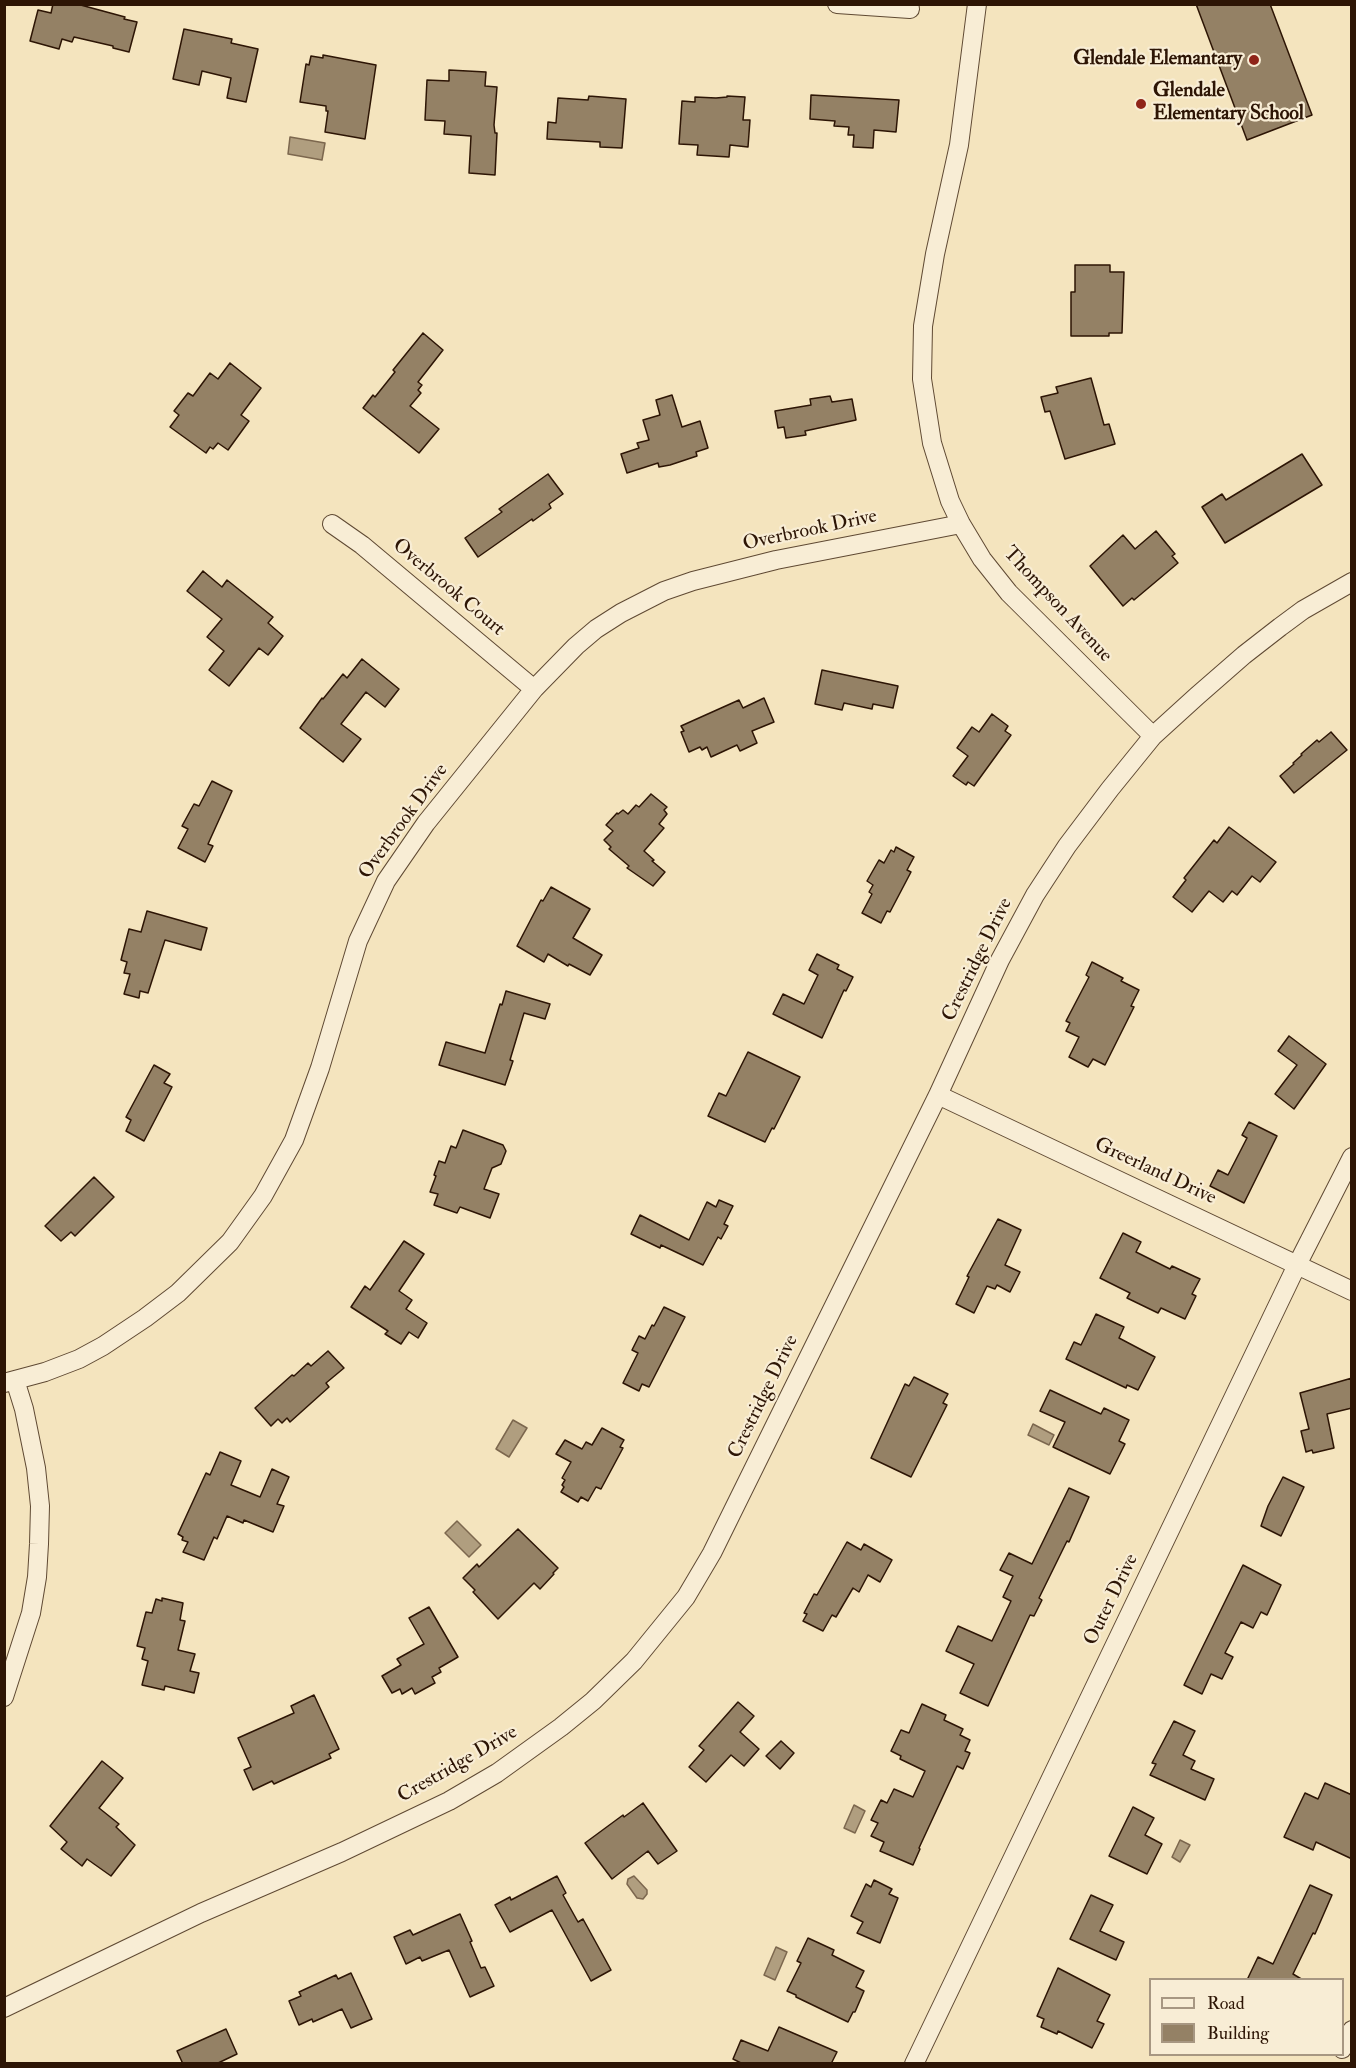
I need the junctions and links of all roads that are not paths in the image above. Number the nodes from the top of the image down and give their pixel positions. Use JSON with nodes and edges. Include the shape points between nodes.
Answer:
{"nodes":[{"id":1,"x":837,"y":4,"type":"edge"},
{"id":2,"x":977,"y":4,"type":"edge"},
{"id":3,"x":910,"y":9,"type":"dead end"},
{"id":4,"x":961,"y":524,"type":"junction"},
{"id":5,"x":332,"y":525,"type":"dead end"},
{"id":6,"x":1352,"y":582,"type":"edge"},
{"id":7,"x":534,"y":689,"type":"junction"},
{"id":8,"x":1153,"y":736,"type":"junction"},
{"id":9,"x":938,"y":1095,"type":"junction"},
{"id":10,"x":1352,"y":1157,"type":"edge"},
{"id":11,"x":1298,"y":1265,"type":"junction"},
{"id":12,"x":1352,"y":1291,"type":"edge"},
{"id":13,"x":10,"y":1382,"type":"edge"},
{"id":14,"x":4,"y":1697,"type":"edge"},
{"id":15,"x":4,"y":2008,"type":"edge"},
{"id":16,"x":1352,"y":2030,"type":"edge"},
{"id":17,"x":1344,"y":2045,"type":"edge"},
{"id":18,"x":914,"y":2064,"type":"edge"}],
"edges":[{"from":1,"to":3,"type":"street"},
{"from":2,"to":4,"type":"street","name":"Thompson Avenue","via":[[959,145],[923,326],[922,379],[932,443],[942,480]]},
{"from":4,"to":7,"type":"street","name":"Overbrook Drive","via":[[750,566],[664,591],[596,629]]},
{"from":4,"to":8,"type":"street","name":"Thompson Avenue","via":[[1009,593]]},
{"from":5,"to":7,"type":"street","name":"Overbrook Court","via":[[362,545]]},
{"from":6,"to":8,"type":"street","name":"Crestridge Drive","via":[[1303,610],[1244,655]]},
{"from":7,"to":13,"type":"street","name":"Overbrook Drive","via":[[426,823],[386,881],[358,941],[294,1140],[263,1196],[230,1242],[178,1293],[103,1346],[79,1359]]},
{"from":8,"to":9,"type":"street","name":"Crestridge Drive","via":[[1035,895],[1000,960]]},
{"from":9,"to":11,"type":"street","name":"Greerland Drive"},
{"from":9,"to":15,"type":"street","name":"Crestridge Drive","via":[[712,1553],[680,1605],[626,1669],[561,1727],[497,1773],[449,1801],[201,1913]]},
{"from":10,"to":11,"type":"street","name":"Outer Drive"},
{"from":11,"to":12,"type":"street","name":"Greerland Drive"},
{"from":11,"to":18,"type":"street","name":"Outer Drive"},
{"from":13,"to":14,"type":"street","via":[[24,1409],[40,1506],[37,1577],[31,1612]]},
{"from":16,"to":17,"type":"street"}]}
